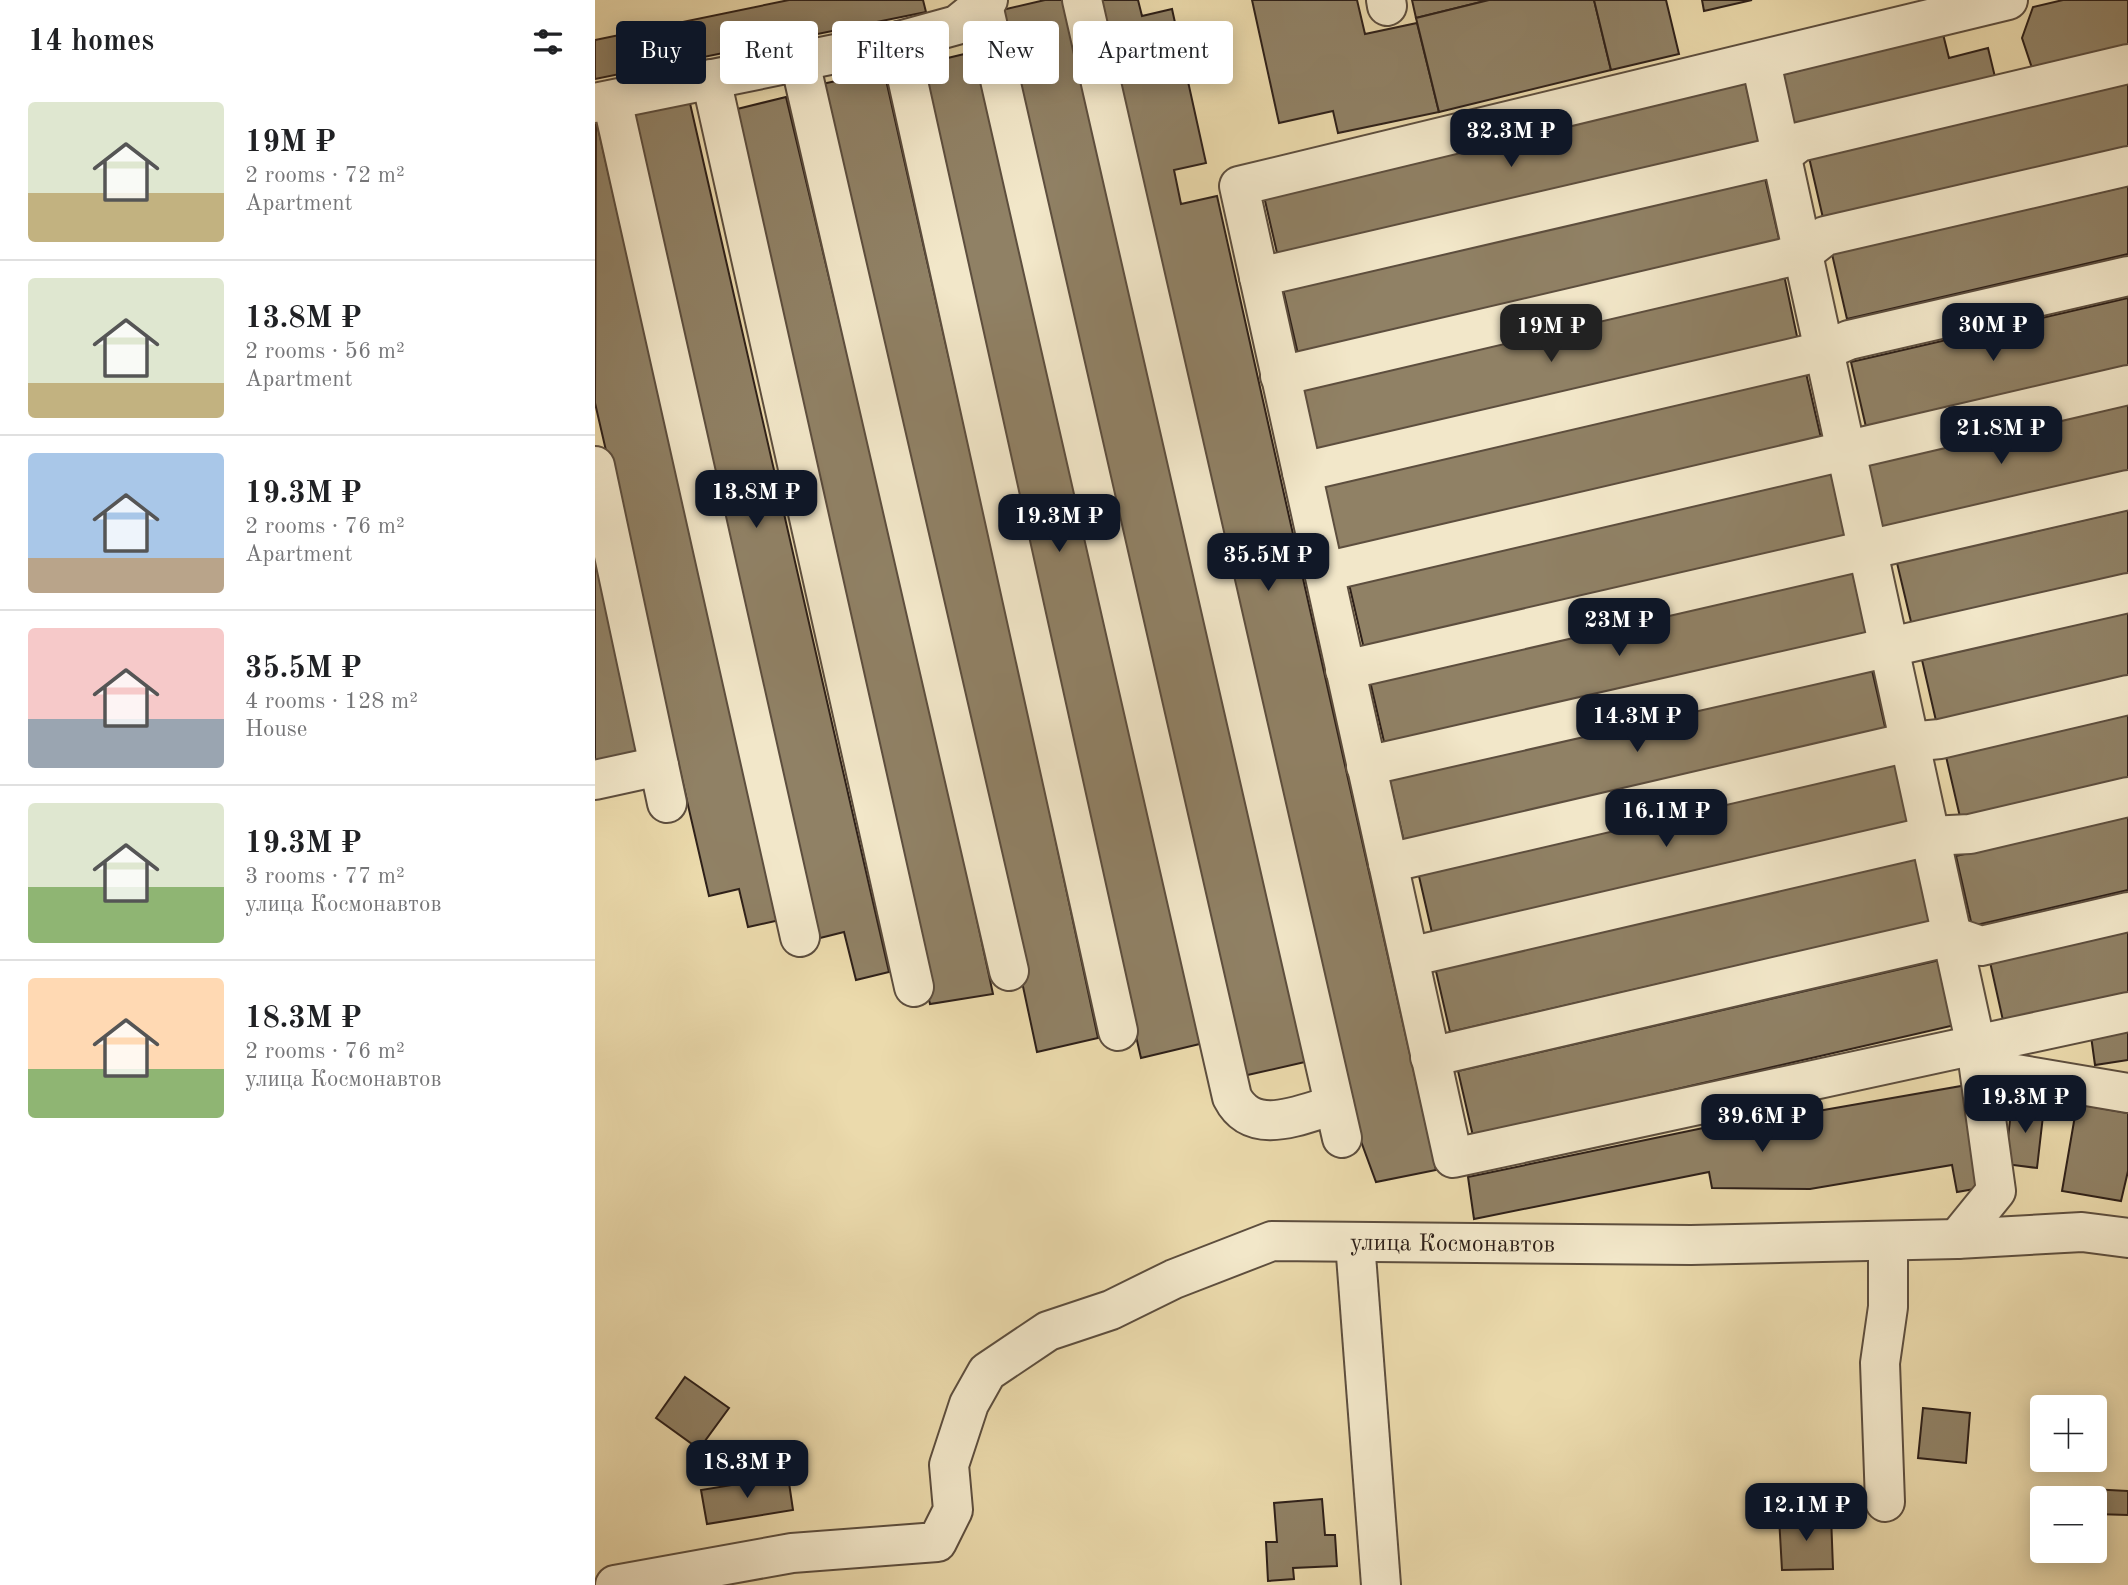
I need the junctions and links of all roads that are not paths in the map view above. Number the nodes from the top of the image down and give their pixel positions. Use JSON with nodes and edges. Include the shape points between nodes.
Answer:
{"nodes":[{"id":1,"x":1082,"y":0,"type":"edge"},
{"id":2,"x":2008,"y":0,"type":"edge"},
{"id":3,"x":986,"y":2,"type":"edge"},
{"id":4,"x":949,"y":27,"type":"edge"},
{"id":5,"x":1761,"y":62,"type":"junction"},
{"id":6,"x":2128,"y":64,"type":"edge"},
{"id":7,"x":720,"y":77,"type":"edge"},
{"id":8,"x":711,"y":79,"type":"junction"},
{"id":9,"x":805,"y":84,"type":"edge"},
{"id":10,"x":909,"y":84,"type":"edge"},
{"id":11,"x":603,"y":101,"type":"edge"},
{"id":12,"x":1781,"y":156,"type":"junction"},
{"id":13,"x":2128,"y":166,"type":"edge"},
{"id":14,"x":1802,"y":254,"type":"junction"},
{"id":15,"x":2128,"y":276,"type":"edge"},
{"id":16,"x":1259,"y":277,"type":"junction"},
{"id":17,"x":1823,"y":351,"type":"junction"},
{"id":18,"x":1280,"y":376,"type":"junction"},
{"id":19,"x":2128,"y":385,"type":"edge"},
{"id":20,"x":1846,"y":451,"type":"junction"},
{"id":21,"x":595,"y":466,"type":"edge"},
{"id":22,"x":1302,"y":472,"type":"junction"},
{"id":23,"x":2128,"y":490,"type":"edge"},
{"id":24,"x":1867,"y":549,"type":"junction"},
{"id":25,"x":1324,"y":572,"type":"junction"},
{"id":26,"x":2128,"y":593,"type":"edge"},
{"id":27,"x":1888,"y":646,"type":"junction"},
{"id":28,"x":1345,"y":670,"type":"junction"},
{"id":29,"x":2128,"y":695,"type":"edge"},
{"id":30,"x":1909,"y":742,"type":"junction"},
{"id":31,"x":1366,"y":765,"type":"junction"},
{"id":32,"x":659,"y":766,"type":"junction"},
{"id":33,"x":595,"y":780,"type":"edge"},
{"id":34,"x":2128,"y":797,"type":"edge"},
{"id":35,"x":667,"y":803,"type":"dead end"},
{"id":36,"x":1930,"y":835,"type":"junction"},
{"id":37,"x":1388,"y":863,"type":"junction"},
{"id":38,"x":2128,"y":912,"type":"edge"},
{"id":39,"x":1952,"y":936,"type":"junction"},
{"id":40,"x":800,"y":937,"type":"dead end"},
{"id":41,"x":1409,"y":957,"type":"junction"},
{"id":42,"x":1009,"y":971,"type":"dead end"},
{"id":43,"x":914,"y":987,"type":"dead end"},
{"id":44,"x":2128,"y":1012,"type":"edge"},
{"id":45,"x":1118,"y":1031,"type":"dead end"},
{"id":46,"x":1430,"y":1056,"type":"junction"},
{"id":47,"x":1978,"y":1057,"type":"junction"},
{"id":48,"x":2128,"y":1093,"type":"edge"},
{"id":49,"x":2128,"y":1238,"type":"edge"},
{"id":50,"x":1957,"y":1240,"type":"junction"},
{"id":51,"x":1888,"y":1241,"type":"junction"},
{"id":52,"x":1355,"y":1242,"type":"junction"},
{"id":53,"x":1885,"y":1502,"type":"dead end"},
{"id":54,"x":615,"y":1585,"type":"edge"},
{"id":55,"x":1381,"y":1585,"type":"edge"}],
"edges":[{"from":1,"to":3,"type":"street","via":[[1338,1121],[1269,1122],[1246,1113],[1232,1097]]},
{"from":2,"to":5,"type":"street"},
{"from":3,"to":4,"type":"street"},
{"from":5,"to":12,"type":"street"},
{"from":5,"to":16,"type":"street","via":[[1239,186]]},
{"from":6,"to":12,"type":"street","via":[[1799,142]]},
{"from":7,"to":8,"type":"street"},
{"from":8,"to":11,"type":"street"},
{"from":8,"to":43,"type":"street"},
{"from":9,"to":42,"type":"street"},
{"from":10,"to":45,"type":"street"},
{"from":11,"to":40,"type":"street"},
{"from":12,"to":14,"type":"street"},
{"from":12,"to":16,"type":"street"},
{"from":13,"to":14,"type":"street","via":[[1825,236]]},
{"from":14,"to":17,"type":"street"},
{"from":14,"to":18,"type":"street"},
{"from":15,"to":17,"type":"street","via":[[1849,340]]},
{"from":16,"to":18,"type":"street"},
{"from":17,"to":20,"type":"street"},
{"from":17,"to":22,"type":"street"},
{"from":18,"to":22,"type":"street"},
{"from":19,"to":20,"type":"street"},
{"from":20,"to":24,"type":"street"},
{"from":20,"to":25,"type":"street"},
{"from":21,"to":32,"type":"street"},
{"from":22,"to":25,"type":"street"},
{"from":23,"to":24,"type":"street"},
{"from":24,"to":27,"type":"street"},
{"from":24,"to":28,"type":"street"},
{"from":25,"to":28,"type":"street"},
{"from":26,"to":27,"type":"street"},
{"from":27,"to":30,"type":"street"},
{"from":27,"to":31,"type":"street"},
{"from":28,"to":31,"type":"street"},
{"from":29,"to":30,"type":"street","via":[[1940,740]]},
{"from":30,"to":36,"type":"street"},
{"from":30,"to":37,"type":"street"},
{"from":31,"to":37,"type":"street"},
{"from":32,"to":33,"type":"street"},
{"from":32,"to":35,"type":"street"},
{"from":34,"to":36,"type":"street","via":[[1969,834]]},
{"from":36,"to":39,"type":"street"},
{"from":36,"to":41,"type":"street"},
{"from":37,"to":41,"type":"street"},
{"from":38,"to":39,"type":"street","via":[[1982,946]]},
{"from":39,"to":46,"type":"street"},
{"from":39,"to":47,"type":"street"},
{"from":41,"to":46,"type":"street"},
{"from":44,"to":47,"type":"street"},
{"from":46,"to":47,"type":"street","via":[[1453,1158]]},
{"from":47,"to":48,"type":"street"},
{"from":47,"to":50,"type":"street","via":[[1996,1191]]},
{"from":49,"to":50,"type":"street","name":"улица Космонавтов","via":[[2082,1232]]},
{"from":50,"to":51,"type":"street","name":"улица Космонавтов"},
{"from":51,"to":52,"type":"street","name":"улица Космонавтов","via":[[1691,1245]]},
{"from":51,"to":53,"type":"street","via":[[1888,1307],[1880,1363]]},
{"from":52,"to":54,"type":"street","name":"улица Космонавтов","via":[[1272,1241],[1174,1279],[1111,1310],[1048,1331],[987,1372],[969,1404],[949,1465],[953,1510],[937,1542],[792,1553]]},
{"from":52,"to":55,"type":"street"}]}
